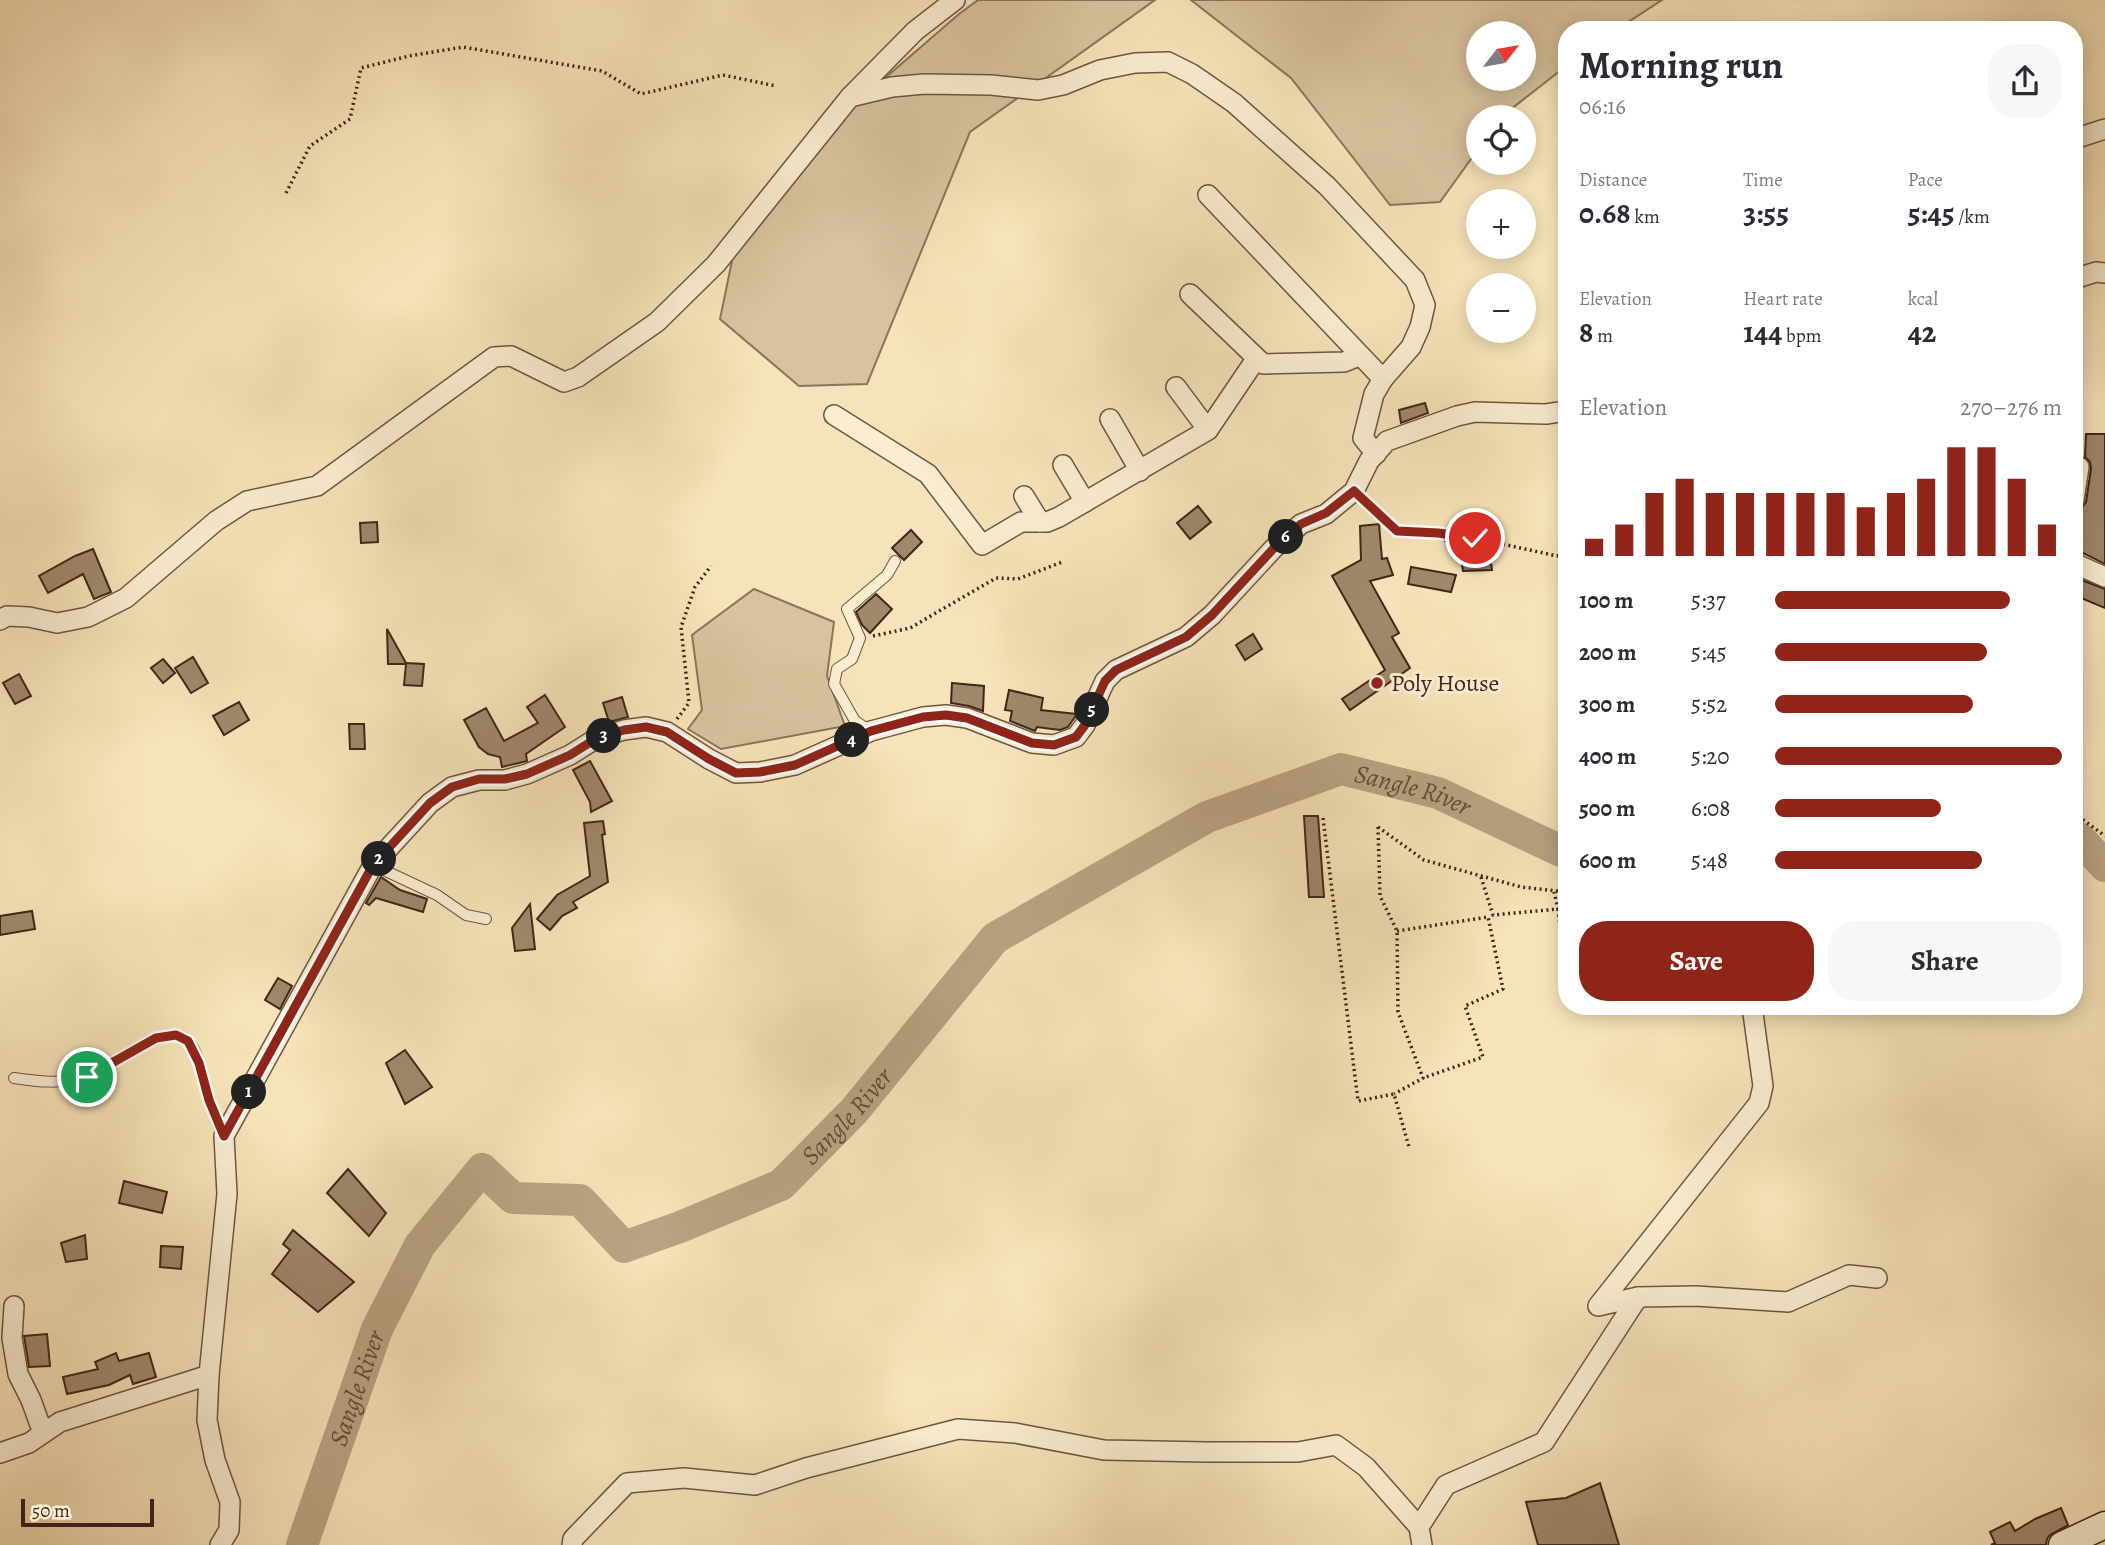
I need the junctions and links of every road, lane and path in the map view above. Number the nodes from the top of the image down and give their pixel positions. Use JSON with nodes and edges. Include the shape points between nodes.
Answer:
{"nodes":[{"id":1,"x":955,"y":0,"type":"edge"},
{"id":2,"x":776,"y":86,"type":"dead end"},
{"id":3,"x":850,"y":97,"type":"junction"},
{"id":4,"x":2105,"y":129,"type":"edge"},
{"id":5,"x":2083,"y":136,"type":"edge"},
{"id":6,"x":286,"y":193,"type":"dead end"},
{"id":7,"x":1208,"y":195,"type":"dead end"},
{"id":8,"x":2105,"y":273,"type":"edge"},
{"id":9,"x":2083,"y":276,"type":"edge"},
{"id":10,"x":1190,"y":293,"type":"dead end"},
{"id":11,"x":1359,"y":356,"type":"junction"},
{"id":12,"x":1256,"y":359,"type":"junction"},
{"id":13,"x":1382,"y":379,"type":"junction"},
{"id":14,"x":1176,"y":387,"type":"dead end"},
{"id":15,"x":1558,"y":412,"type":"edge"},
{"id":16,"x":834,"y":415,"type":"dead end"},
{"id":17,"x":1110,"y":419,"type":"dead end"},
{"id":18,"x":1208,"y":430,"type":"junction"},
{"id":19,"x":1376,"y":454,"type":"junction"},
{"id":20,"x":1063,"y":465,"type":"dead end"},
{"id":21,"x":1140,"y":471,"type":"junction"},
{"id":22,"x":1354,"y":491,"type":"junction"},
{"id":23,"x":1024,"y":496,"type":"dead end"},
{"id":24,"x":1085,"y":502,"type":"junction"},
{"id":25,"x":1040,"y":522,"type":"junction"},
{"id":26,"x":1438,"y":533,"type":"junction"},
{"id":27,"x":1459,"y":554,"type":"dead end"},
{"id":28,"x":1558,"y":556,"type":"edge"},
{"id":29,"x":895,"y":561,"type":"dead end"},
{"id":30,"x":1062,"y":562,"type":"dead end"},
{"id":31,"x":711,"y":566,"type":"dead end"},
{"id":32,"x":2083,"y":567,"type":"edge"},
{"id":33,"x":2105,"y":577,"type":"edge"},
{"id":34,"x":0,"y":620,"type":"edge"},
{"id":35,"x":860,"y":638,"type":"junction"},
{"id":36,"x":871,"y":731,"type":"junction"},
{"id":37,"x":667,"y":732,"type":"junction"},
{"id":38,"x":1323,"y":818,"type":"dead end"},
{"id":39,"x":2083,"y":820,"type":"edge"},
{"id":40,"x":2105,"y":836,"type":"edge"},
{"id":41,"x":373,"y":865,"type":"junction"},
{"id":42,"x":1481,"y":877,"type":"junction"},
{"id":43,"x":1554,"y":892,"type":"junction"},
{"id":44,"x":1558,"y":892,"type":"edge"},
{"id":45,"x":1558,"y":909,"type":"joint"},
{"id":46,"x":486,"y":919,"type":"dead end"},
{"id":47,"x":1397,"y":930,"type":"junction"},
{"id":48,"x":1753,"y":1015,"type":"edge"},
{"id":49,"x":14,"y":1078,"type":"dead end"},
{"id":50,"x":1423,"y":1078,"type":"junction"},
{"id":51,"x":1394,"y":1094,"type":"junction"},
{"id":52,"x":224,"y":1136,"type":"junction"},
{"id":53,"x":1409,"y":1147,"type":"dead end"},
{"id":54,"x":1877,"y":1278,"type":"dead end"},
{"id":55,"x":1638,"y":1297,"type":"junction"},
{"id":56,"x":14,"y":1306,"type":"dead end"},
{"id":57,"x":209,"y":1375,"type":"junction"},
{"id":58,"x":43,"y":1433,"type":"junction"},
{"id":59,"x":0,"y":1453,"type":"edge"},
{"id":60,"x":2105,"y":1525,"type":"edge"},
{"id":61,"x":1421,"y":1536,"type":"edge"},
{"id":62,"x":220,"y":1545,"type":"edge"},
{"id":63,"x":572,"y":1545,"type":"edge"},
{"id":64,"x":2062,"y":1545,"type":"edge"}],
"edges":[{"from":1,"to":3,"type":"street","via":[[915,31]]},
{"from":2,"to":6,"type":"path","via":[[723,75],[641,94],[602,71],[476,49],[409,55],[361,68],[350,118],[310,146]]},
{"from":3,"to":13,"type":"street","via":[[924,84],[1038,90],[1135,63],[1168,62],[1192,74],[1234,103],[1327,186],[1415,280],[1425,305],[1420,327],[1411,347]]},
{"from":3,"to":34,"type":"street","via":[[716,264],[657,322],[578,377],[564,382],[511,356],[494,357],[317,486],[247,501],[216,521],[126,598],[88,617],[57,623],[29,617]]},
{"from":4,"to":5,"type":"street"},
{"from":7,"to":11,"type":"street"},
{"from":8,"to":9,"type":"street"},
{"from":10,"to":12,"type":"street"},
{"from":11,"to":12,"type":"street","via":[[1344,362],[1263,364]]},
{"from":11,"to":13,"type":"street"},
{"from":12,"to":18,"type":"street"},
{"from":13,"to":19,"type":"street","via":[[1363,438]]},
{"from":14,"to":18,"type":"street"},
{"from":15,"to":19,"type":"street","via":[[1466,414],[1387,441]]},
{"from":16,"to":25,"type":"street","via":[[928,474],[982,545],[1021,522]]},
{"from":17,"to":21,"type":"street"},
{"from":18,"to":21,"type":"street"},
{"from":19,"to":22,"type":"street"},
{"from":20,"to":24,"type":"street"},
{"from":21,"to":24,"type":"street"},
{"from":22,"to":26,"type":"path","via":[[1397,531]]},
{"from":22,"to":36,"type":"street","via":[[1326,513],[1301,524],[1186,637],[1116,670],[1105,681],[1076,737],[1054,745],[1032,743],[967,718],[946,715]]},
{"from":23,"to":25,"type":"street"},
{"from":24,"to":25,"type":"street"},
{"from":26,"to":27,"type":"path"},
{"from":26,"to":28,"type":"path"},
{"from":29,"to":35,"type":"lane","via":[[887,575],[847,609]]},
{"from":30,"to":35,"type":"path","via":[[1018,579],[996,578],[910,628]]},
{"from":31,"to":37,"type":"path","via":[[695,587],[681,627],[689,703]]},
{"from":32,"to":33,"type":"street"},
{"from":35,"to":36,"type":"lane","via":[[852,659],[836,669],[834,684],[855,721]]},
{"from":36,"to":37,"type":"street","via":[[795,765],[736,773]]},
{"from":37,"to":41,"type":"street","via":[[646,727],[624,730],[597,738],[527,774],[452,787],[430,803]]},
{"from":38,"to":51,"type":"path","via":[[1358,1101]]},
{"from":39,"to":40,"type":"path"},
{"from":41,"to":46,"type":"lane","via":[[437,895],[466,915]]},
{"from":41,"to":52,"type":"street"},
{"from":42,"to":43,"type":"path"},
{"from":42,"to":45,"type":"path","via":[[1493,915]]},
{"from":42,"to":47,"type":"path","via":[[1424,860],[1378,827],[1380,897]]},
{"from":43,"to":44,"type":"path"},
{"from":43,"to":45,"type":"path"},
{"from":47,"to":50,"type":"path","via":[[1398,1012]]},
{"from":47,"to":50,"type":"path","via":[[1488,917],[1503,989],[1465,1006],[1483,1057]]},
{"from":48,"to":55,"type":"street","via":[[1763,1086],[1759,1103],[1598,1306]]},
{"from":49,"to":52,"type":"lane","via":[[49,1083],[87,1077],[156,1038],[176,1035],[188,1041],[199,1063]]},
{"from":50,"to":51,"type":"path"},
{"from":51,"to":53,"type":"path"},
{"from":52,"to":57,"type":"street","via":[[227,1194]]},
{"from":54,"to":55,"type":"street","via":[[1849,1275],[1788,1302]]},
{"from":55,"to":61,"type":"street","via":[[1544,1442],[1446,1485]]},
{"from":56,"to":58,"type":"street","via":[[12,1338],[18,1374]]},
{"from":57,"to":58,"type":"street","via":[[60,1422]]},
{"from":57,"to":62,"type":"street","via":[[207,1420],[230,1502],[229,1530]]},
{"from":58,"to":59,"type":"street"},
{"from":60,"to":64,"type":"street"},
{"from":61,"to":63,"type":"street","via":[[1366,1467],[1336,1445],[1298,1452],[1104,1450],[1015,1433],[958,1429],[755,1485],[684,1478],[627,1483]]}]}
